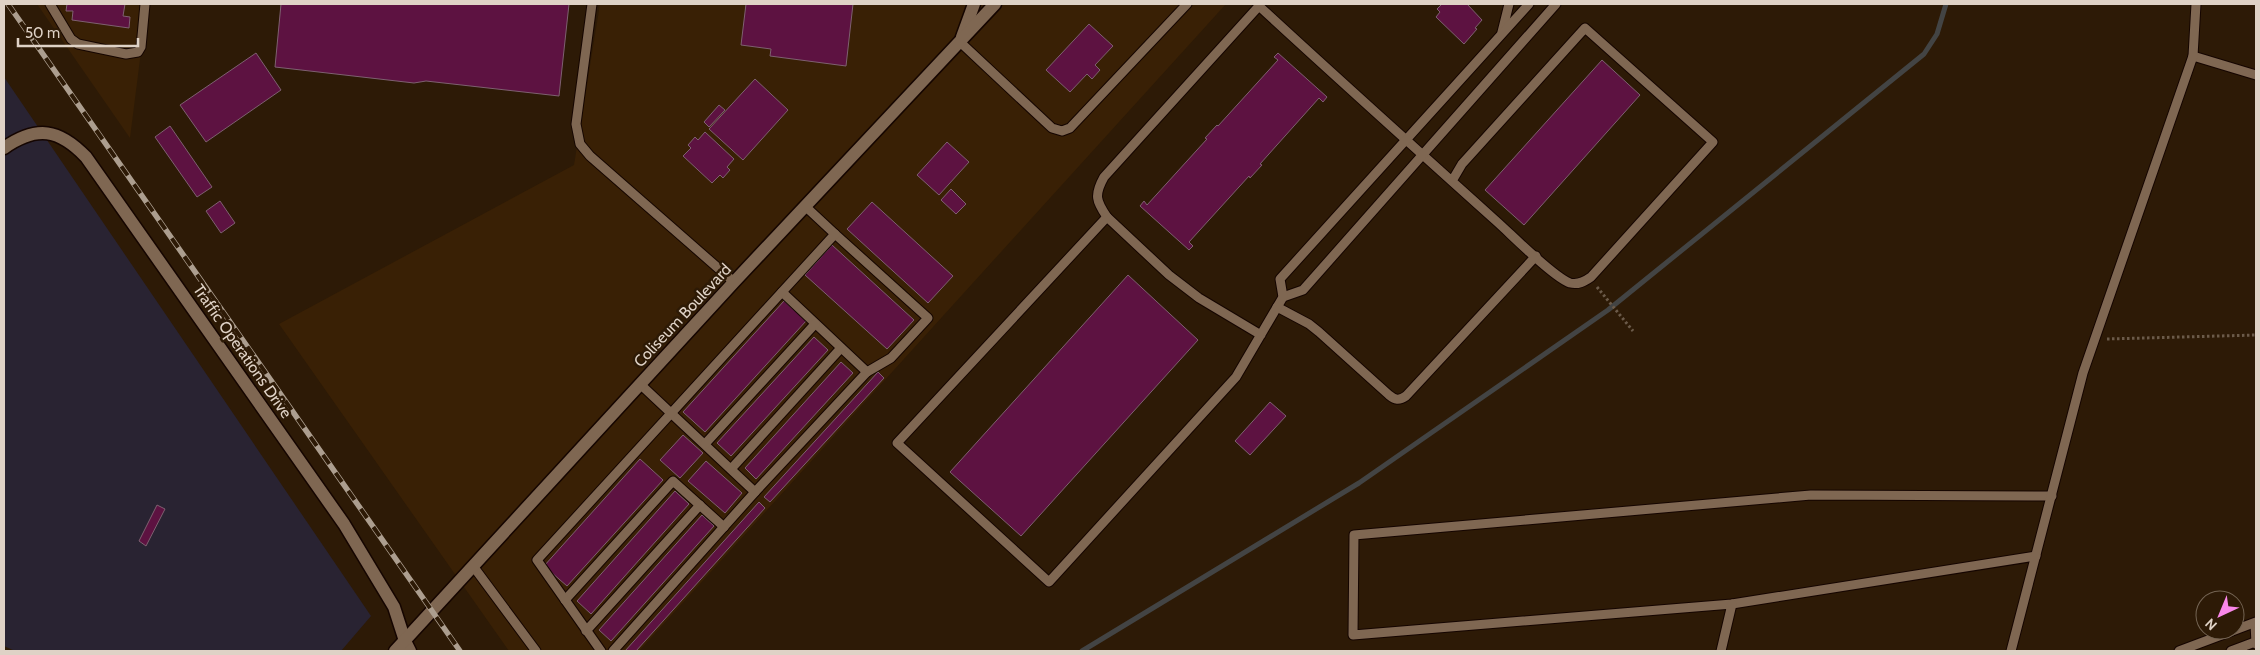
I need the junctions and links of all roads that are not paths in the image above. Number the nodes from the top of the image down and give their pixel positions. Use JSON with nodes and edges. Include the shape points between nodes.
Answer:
{"nodes":[{"id":1,"x":50,"y":4,"type":"edge"},
{"id":2,"x":145,"y":4,"type":"edge"},
{"id":3,"x":592,"y":4,"type":"edge"},
{"id":4,"x":974,"y":4,"type":"edge"},
{"id":5,"x":995,"y":4,"type":"edge"},
{"id":6,"x":1187,"y":4,"type":"edge"},
{"id":7,"x":1509,"y":4,"type":"edge"},
{"id":8,"x":1528,"y":4,"type":"edge"},
{"id":9,"x":1556,"y":4,"type":"edge"},
{"id":10,"x":2196,"y":4,"type":"edge"},
{"id":11,"x":1501,"y":36,"type":"junction"},
{"id":12,"x":960,"y":42,"type":"junction"},
{"id":13,"x":2192,"y":56,"type":"junction"},
{"id":14,"x":2256,"y":75,"type":"edge"},
{"id":15,"x":1406,"y":140,"type":"junction"},
{"id":16,"x":4,"y":148,"type":"edge"},
{"id":17,"x":1423,"y":155,"type":"junction"},
{"id":18,"x":1452,"y":181,"type":"junction"},
{"id":19,"x":806,"y":207,"type":"junction"},
{"id":20,"x":1108,"y":217,"type":"junction"},
{"id":21,"x":835,"y":234,"type":"junction"},
{"id":22,"x":1536,"y":256,"type":"junction"},
{"id":23,"x":734,"y":282,"type":"junction"},
{"id":24,"x":782,"y":292,"type":"junction"},
{"id":25,"x":1283,"y":297,"type":"junction"},
{"id":26,"x":1277,"y":307,"type":"junction"},
{"id":27,"x":815,"y":324,"type":"junction"},
{"id":28,"x":1261,"y":334,"type":"junction"},
{"id":29,"x":841,"y":348,"type":"junction"},
{"id":30,"x":867,"y":372,"type":"junction"},
{"id":31,"x":640,"y":384,"type":"junction"},
{"id":32,"x":671,"y":413,"type":"junction"},
{"id":33,"x":705,"y":444,"type":"junction"},
{"id":34,"x":731,"y":469,"type":"junction"},
{"id":35,"x":755,"y":492,"type":"junction"},
{"id":36,"x":2052,"y":496,"type":"junction"},
{"id":37,"x":700,"y":505,"type":"junction"},
{"id":38,"x":724,"y":527,"type":"junction"},
{"id":39,"x":2036,"y":556,"type":"junction"},
{"id":40,"x":473,"y":566,"type":"junction"},
{"id":41,"x":565,"y":600,"type":"junction"},
{"id":42,"x":1732,"y":604,"type":"junction"},
{"id":43,"x":2256,"y":623,"type":"edge"},
{"id":44,"x":586,"y":631,"type":"junction"},
{"id":45,"x":2256,"y":643,"type":"edge"},
{"id":46,"x":408,"y":646,"type":"edge"},
{"id":47,"x":395,"y":651,"type":"edge"},
{"id":48,"x":536,"y":651,"type":"edge"},
{"id":49,"x":601,"y":651,"type":"edge"},
{"id":50,"x":613,"y":651,"type":"edge"},
{"id":51,"x":1721,"y":651,"type":"edge"},
{"id":52,"x":2011,"y":651,"type":"edge"},
{"id":53,"x":2179,"y":651,"type":"edge"},
{"id":54,"x":2231,"y":651,"type":"edge"}],
"edges":[{"from":1,"to":2,"type":"lane","via":[[71,39],[78,44],[126,54],[138,52]]},
{"from":3,"to":23,"type":"lane","via":[[576,124],[580,144]]},
{"from":4,"to":12,"type":"main road"},
{"from":5,"to":12,"type":"main road","name":"Coliseum Boulevard"},
{"from":6,"to":12,"type":"lane","via":[[1070,128],[1062,131],[1052,128]]},
{"from":7,"to":11,"type":"lane"},
{"from":8,"to":11,"type":"lane"},
{"from":9,"to":17,"type":"lane"},
{"from":10,"to":13,"type":"lane"},
{"from":11,"to":15,"type":"lane"},
{"from":12,"to":19,"type":"main road","name":"Coliseum Boulevard"},
{"from":13,"to":14,"type":"lane"},
{"from":13,"to":36,"type":"lane","via":[[2083,373]]},
{"from":15,"to":17,"type":"lane"},
{"from":15,"to":20,"type":"lane","via":[[1259,6],[1104,177],[1098,187],[1097,202]]},
{"from":15,"to":25,"type":"lane","via":[[1280,279]]},
{"from":16,"to":46,"type":"main road","name":"Traffic Operations Drive","via":[[32,134],[50,133],[74,145],[86,157],[344,524],[394,607]]},
{"from":17,"to":18,"type":"lane"},
{"from":17,"to":25,"type":"lane","via":[[1303,290]]},
{"from":18,"to":22,"type":"lane"},
{"from":18,"to":22,"type":"lane","via":[[1462,164],[1585,28],[1713,142],[1585,282],[1569,283]]},
{"from":19,"to":21,"type":"lane"},
{"from":19,"to":23,"type":"main road","name":"Coliseum Boulevard"},
{"from":20,"to":28,"type":"lane","via":[[1169,275],[1199,298]]},
{"from":20,"to":28,"type":"lane","via":[[897,443],[1049,582],[1236,377]]},
{"from":21,"to":24,"type":"lane"},
{"from":21,"to":30,"type":"lane","via":[[928,318],[891,358]]},
{"from":22,"to":26,"type":"lane","via":[[1401,400],[1389,395],[1309,324]]},
{"from":23,"to":31,"type":"main road","name":"Coliseum Boulevard"},
{"from":24,"to":27,"type":"lane"},
{"from":24,"to":32,"type":"lane"},
{"from":25,"to":26,"type":"lane"},
{"from":26,"to":28,"type":"lane"},
{"from":27,"to":29,"type":"lane"},
{"from":27,"to":33,"type":"lane"},
{"from":29,"to":30,"type":"lane"},
{"from":29,"to":34,"type":"lane"},
{"from":30,"to":35,"type":"lane"},
{"from":31,"to":32,"type":"lane"},
{"from":31,"to":40,"type":"main road","name":"Coliseum Boulevard"},
{"from":32,"to":33,"type":"lane"},
{"from":32,"to":41,"type":"lane","via":[[536,560]]},
{"from":33,"to":34,"type":"lane"},
{"from":34,"to":35,"type":"lane"},
{"from":35,"to":38,"type":"lane"},
{"from":36,"to":39,"type":"lane"},
{"from":36,"to":42,"type":"lane","via":[[1811,495],[1354,535],[1353,635]]},
{"from":37,"to":38,"type":"lane"},
{"from":37,"to":41,"type":"lane","via":[[673,481]]},
{"from":37,"to":44,"type":"lane"},
{"from":38,"to":50,"type":"lane"},
{"from":39,"to":42,"type":"lane"},
{"from":39,"to":52,"type":"lane"},
{"from":40,"to":46,"type":"main road","name":"Coliseum Boulevard"},
{"from":40,"to":48,"type":"lane"},
{"from":41,"to":44,"type":"lane"},
{"from":42,"to":51,"type":"lane"},
{"from":43,"to":45,"type":"lane"},
{"from":43,"to":53,"type":"lane"},
{"from":44,"to":49,"type":"lane"},
{"from":45,"to":54,"type":"lane"},
{"from":46,"to":47,"type":"main road","name":"Coliseum Boulevard"}]}
